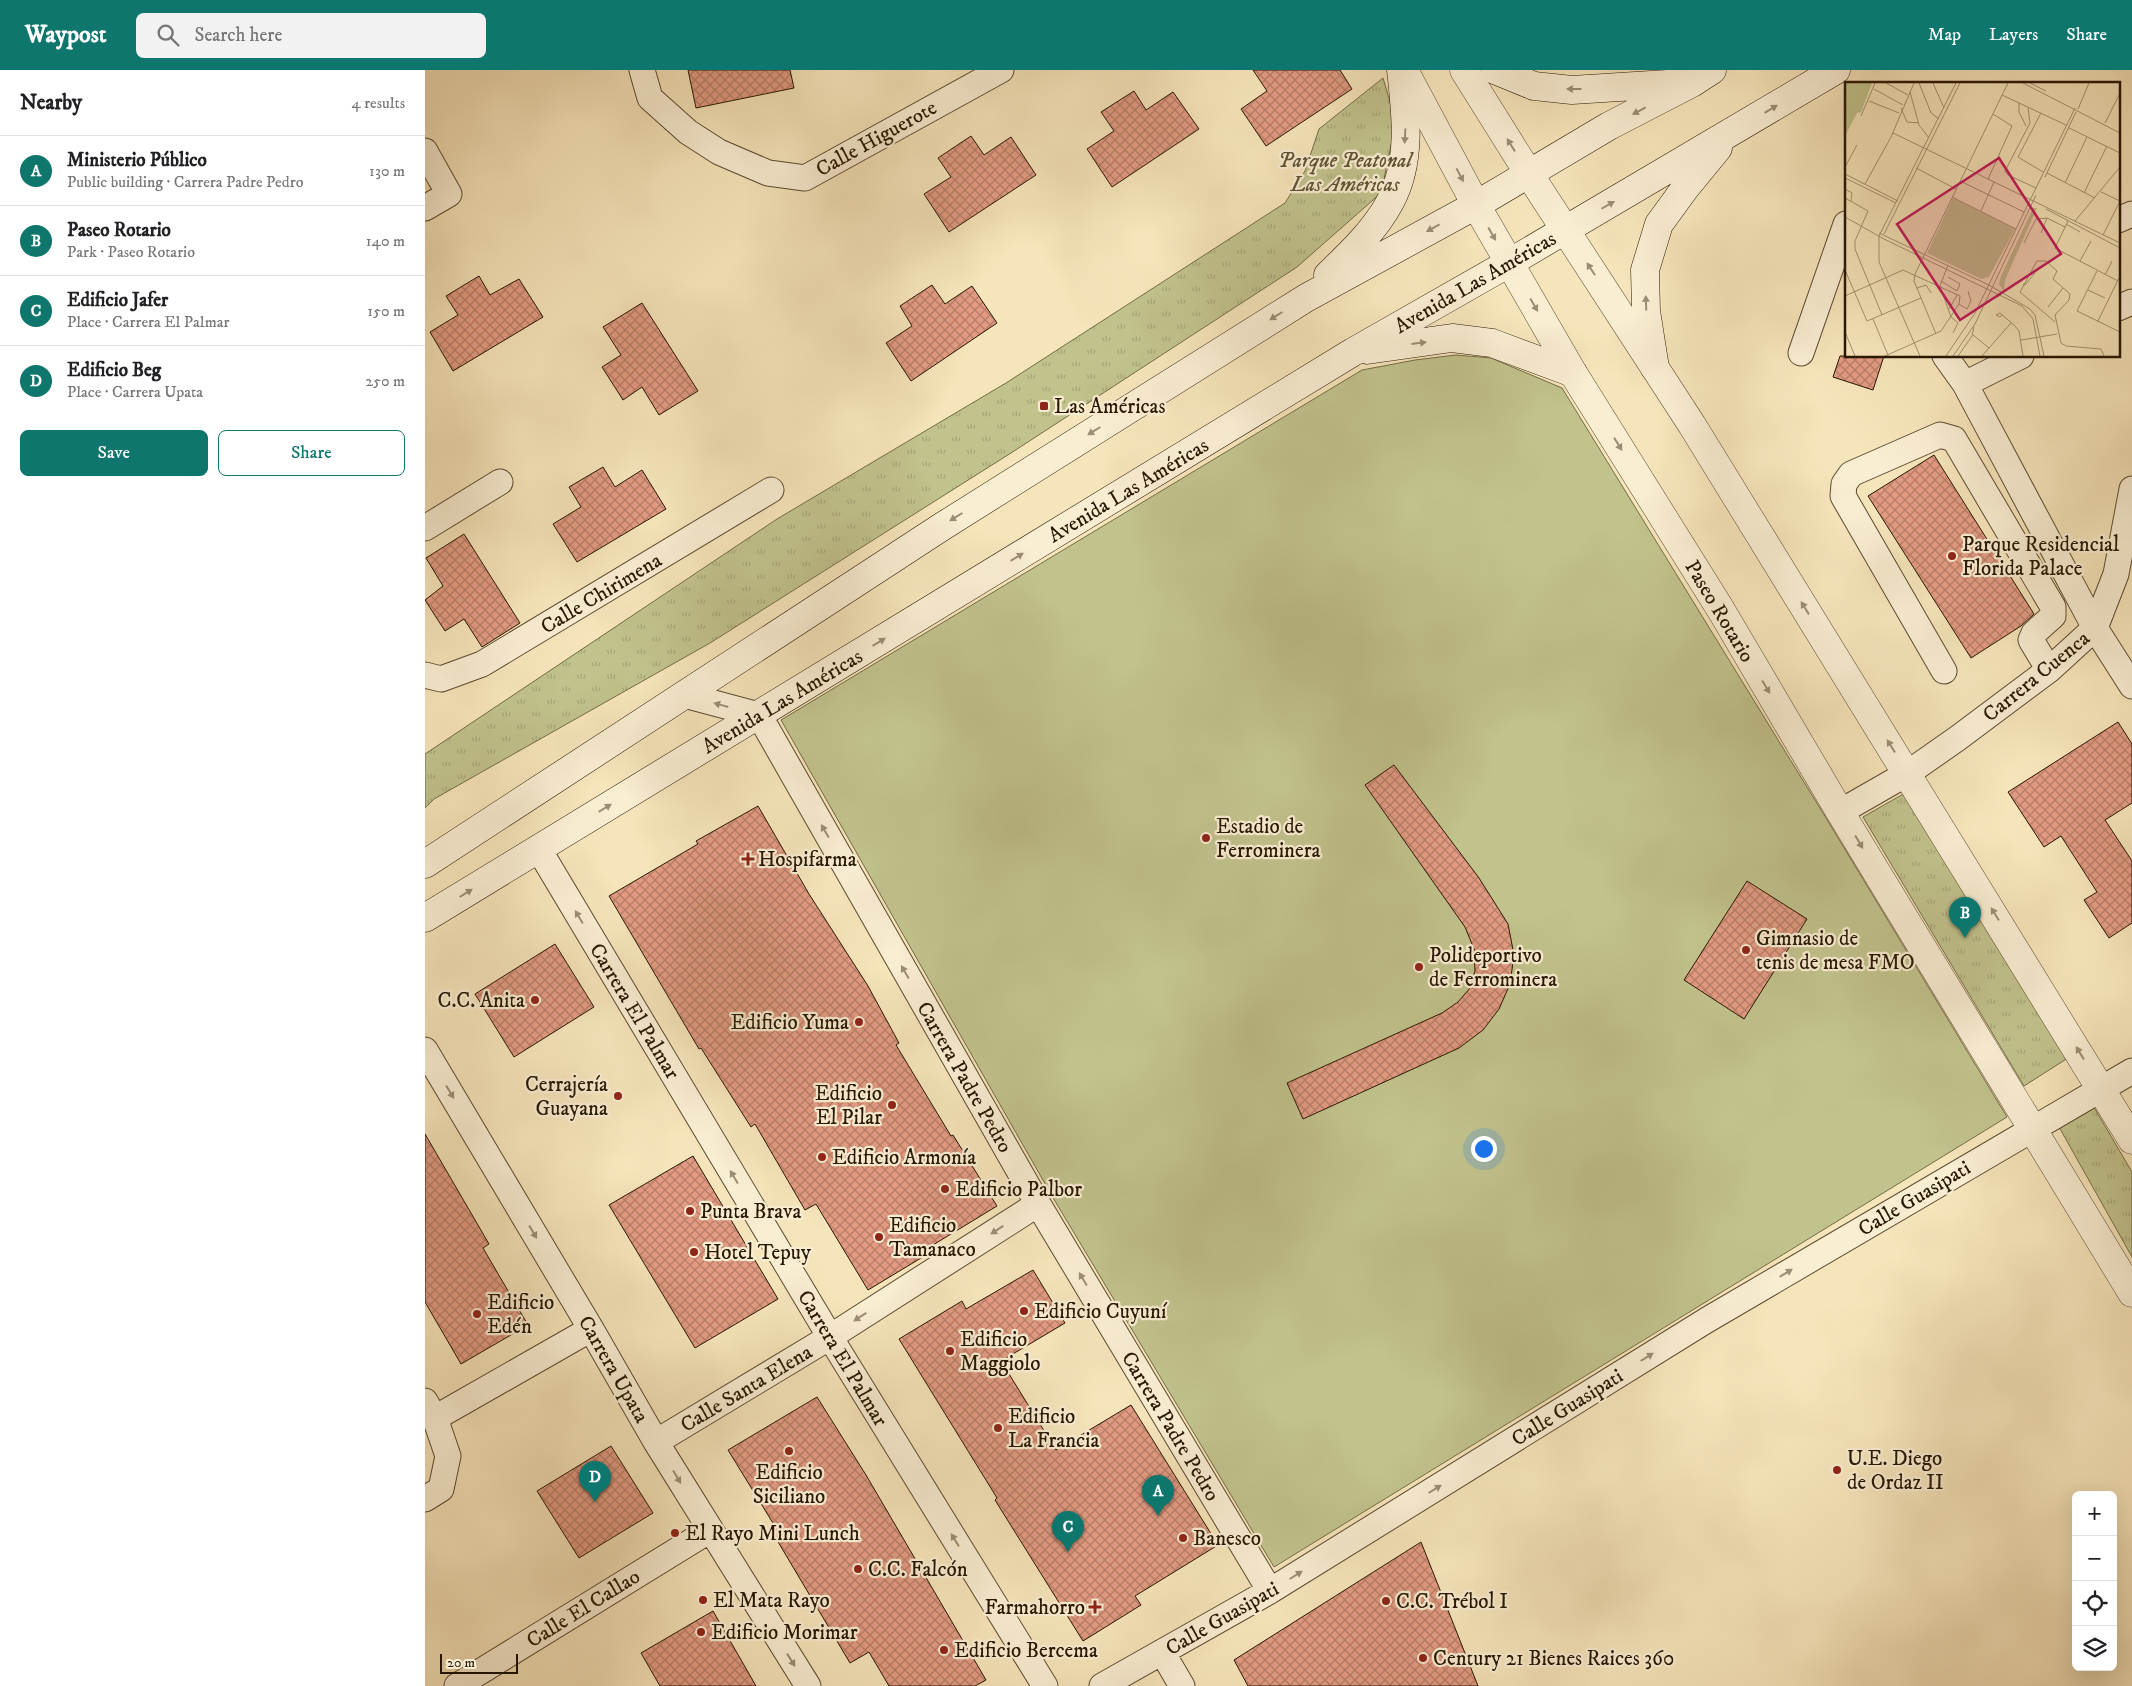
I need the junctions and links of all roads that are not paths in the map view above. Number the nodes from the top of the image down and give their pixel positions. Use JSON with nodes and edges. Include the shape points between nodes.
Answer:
{"nodes":[{"id":1,"x":642,"y":70,"type":"edge"},
{"id":2,"x":1001,"y":70,"type":"edge"},
{"id":3,"x":1402,"y":70,"type":"edge"},
{"id":4,"x":1464,"y":70,"type":"edge"},
{"id":5,"x":1495,"y":70,"type":"edge"},
{"id":6,"x":1836,"y":70,"type":"edge"},
{"id":7,"x":1702,"y":76,"type":"edge"},
{"id":8,"x":1729,"y":134,"type":"junction"},
{"id":9,"x":425,"y":151,"type":"edge"},
{"id":10,"x":1529,"y":174,"type":"junction"},
{"id":11,"x":1476,"y":205,"type":"junction"},
{"id":12,"x":425,"y":208,"type":"edge"},
{"id":13,"x":2132,"y":214,"type":"edge"},
{"id":14,"x":2119,"y":220,"type":"edge"},
{"id":15,"x":1845,"y":227,"type":"edge"},
{"id":16,"x":1566,"y":230,"type":"junction"},
{"id":17,"x":1509,"y":263,"type":"junction"},
{"id":18,"x":1306,"y":298,"type":"junction"},
{"id":19,"x":2132,"y":302,"type":"edge"},
{"id":20,"x":2119,"y":308,"type":"edge"},
{"id":21,"x":1353,"y":352,"type":"junction"},
{"id":22,"x":1801,"y":353,"type":"dead end"},
{"id":23,"x":1946,"y":358,"type":"edge"},
{"id":24,"x":2017,"y":358,"type":"edge"},
{"id":25,"x":1655,"y":368,"type":"junction"},
{"id":26,"x":1573,"y":373,"type":"junction"},
{"id":27,"x":1965,"y":384,"type":"junction"},
{"id":28,"x":500,"y":482,"type":"dead end"},
{"id":29,"x":2132,"y":489,"type":"edge"},
{"id":30,"x":771,"y":490,"type":"dead end"},
{"id":31,"x":425,"y":528,"type":"edge"},
{"id":32,"x":2095,"y":628,"type":"junction"},
{"id":33,"x":2049,"y":670,"type":"junction"},
{"id":34,"x":1944,"y":671,"type":"dead end"},
{"id":35,"x":425,"y":675,"type":"edge"},
{"id":36,"x":2132,"y":686,"type":"edge"},
{"id":37,"x":684,"y":695,"type":"junction"},
{"id":38,"x":759,"y":715,"type":"junction"},
{"id":39,"x":1908,"y":773,"type":"junction"},
{"id":40,"x":1840,"y":812,"type":"junction"},
{"id":41,"x":456,"y":844,"type":"junction"},
{"id":42,"x":538,"y":848,"type":"junction"},
{"id":43,"x":425,"y":850,"type":"edge"},
{"id":44,"x":425,"y":864,"type":"edge"},
{"id":45,"x":425,"y":918,"type":"edge"},
{"id":46,"x":425,"y":1050,"type":"edge"},
{"id":47,"x":2132,"y":1071,"type":"edge"},
{"id":48,"x":2102,"y":1089,"type":"junction"},
{"id":49,"x":2032,"y":1128,"type":"junction"},
{"id":50,"x":2132,"y":1140,"type":"edge"},
{"id":51,"x":1038,"y":1204,"type":"junction"},
{"id":52,"x":2132,"y":1293,"type":"edge"},
{"id":53,"x":591,"y":1328,"type":"junction"},
{"id":54,"x":830,"y":1337,"type":"junction"},
{"id":55,"x":430,"y":1409,"type":"edge"},
{"id":56,"x":656,"y":1442,"type":"junction"},
{"id":57,"x":425,"y":1498,"type":"edge"},
{"id":58,"x":709,"y":1530,"type":"junction"},
{"id":59,"x":1270,"y":1591,"type":"junction"},
{"id":60,"x":1162,"y":1652,"type":"junction"},
{"id":61,"x":457,"y":1686,"type":"edge"},
{"id":62,"x":807,"y":1686,"type":"edge"},
{"id":63,"x":1045,"y":1686,"type":"edge"},
{"id":64,"x":1102,"y":1686,"type":"edge"},
{"id":65,"x":1182,"y":1686,"type":"edge"}],
"edges":[{"from":1,"to":2,"type":"street","name":"Calle Higuerote","via":[[650,98],[689,132],[719,152],[768,173],[805,178]]},
{"from":3,"to":11,"type":"main road","name":"Paseo Rotario","one_way":true},
{"from":3,"to":18,"type":"main road","one_way":true,"via":[[1406,136],[1402,169],[1391,202],[1368,234]]},
{"from":10,"to":4,"type":"main road","one_way":true},
{"from":7,"to":5,"type":"main road","one_way":true,"via":[[1572,90],[1533,86]]},
{"from":8,"to":6,"type":"main road","name":"Avenida Las Américas","one_way":true},
{"from":7,"to":10,"type":"main road","one_way":true},
{"from":16,"to":8,"type":"main road","name":"Avenida Las Américas","one_way":true},
{"from":25,"to":8,"type":"main road","one_way":true,"via":[[1646,311],[1645,270],[1659,224]]},
{"from":9,"to":12,"type":"street","via":[[449,194]]},
{"from":10,"to":11,"type":"main road"},
{"from":10,"to":16,"type":"main road"},
{"from":11,"to":17,"type":"main road","name":"Paseo Rotario","one_way":true},
{"from":11,"to":18,"type":"main road","one_way":true},
{"from":13,"to":14,"type":"street"},
{"from":15,"to":22,"type":"street"},
{"from":16,"to":17,"type":"main road","name":"Avenida Las Américas"},
{"from":25,"to":16,"type":"main road","one_way":true},
{"from":17,"to":21,"type":"main road","name":"Avenida Las Américas"},
{"from":17,"to":26,"type":"main road","name":"Paseo Rotario","one_way":true},
{"from":18,"to":37,"type":"main road","one_way":true,"via":[[943,526]]},
{"from":19,"to":20,"type":"street"},
{"from":21,"to":26,"type":"main road","one_way":true,"via":[[1452,338],[1492,343]]},
{"from":38,"to":21,"type":"main road","name":"Avenida Las Américas","one_way":true},
{"from":23,"to":27,"type":"street"},
{"from":24,"to":27,"type":"street"},
{"from":39,"to":25,"type":"main road","one_way":true},
{"from":26,"to":40,"type":"main road","name":"Paseo Rotario","one_way":true,"via":[[1721,610]]},
{"from":27,"to":32,"type":"street"},
{"from":28,"to":31,"type":"street"},
{"from":29,"to":32,"type":"street","name":"Carrera Cuenca","via":[[2117,574]]},
{"from":30,"to":35,"type":"street","name":"Calle Chirimena","via":[[482,664],[441,680]]},
{"from":32,"to":33,"type":"street","name":"Carrera Cuenca"},
{"from":32,"to":36,"type":"street"},
{"from":33,"to":34,"type":"street","via":[[2031,640],[2053,616],[2053,607],[1954,438],[1940,435],[1851,474],[1844,484],[1843,496]]},
{"from":33,"to":39,"type":"street","name":"Carrera Cuenca"},
{"from":38,"to":37,"type":"street","one_way":true},
{"from":37,"to":41,"type":"main road"},
{"from":42,"to":38,"type":"main road","name":"Avenida Las Américas","one_way":true},
{"from":51,"to":38,"type":"street","name":"Carrera Padre Pedro","one_way":true},
{"from":39,"to":40,"type":"street","name":"Carrera Cuenca"},
{"from":48,"to":39,"type":"main road","one_way":true},
{"from":40,"to":49,"type":"main road","name":"Paseo Rotario","one_way":true},
{"from":41,"to":43,"type":"main road"},
{"from":41,"to":44,"type":"main road"},
{"from":45,"to":42,"type":"main road","name":"Avenida Las Américas","one_way":true},
{"from":54,"to":42,"type":"street","name":"Carrera El Palmar","one_way":true},
{"from":46,"to":53,"type":"street","name":"Carrera Upata","one_way":true},
{"from":47,"to":48,"type":"street","name":"Calle Guasipati"},
{"from":48,"to":49,"type":"street","name":"Calle Guasipati"},
{"from":48,"to":50,"type":"main road"},
{"from":49,"to":52,"type":"main road","name":"Paseo Rotario"},
{"from":59,"to":49,"type":"street","name":"Calle Guasipati","one_way":true,"via":[[1707,1320]]},
{"from":51,"to":54,"type":"street","name":"Calle Santa Elena","one_way":true},
{"from":59,"to":51,"type":"street","name":"Carrera Padre Pedro","one_way":true},
{"from":53,"to":55,"type":"street"},
{"from":53,"to":56,"type":"street","name":"Carrera Upata"},
{"from":54,"to":56,"type":"street","name":"Calle Santa Elena"},
{"from":63,"to":54,"type":"street","name":"Carrera El Palmar","one_way":true},
{"from":55,"to":57,"type":"street","via":[[449,1456],[441,1489]]},
{"from":56,"to":58,"type":"street","name":"Carrera Upata","one_way":true},
{"from":58,"to":61,"type":"street","name":"Calle El Callao"},
{"from":58,"to":62,"type":"street","name":"Carrera Upata","one_way":true},
{"from":59,"to":60,"type":"street","name":"Calle Guasipati"},
{"from":60,"to":64,"type":"street","name":"Calle Guasipati"},
{"from":60,"to":65,"type":"street"}]}
